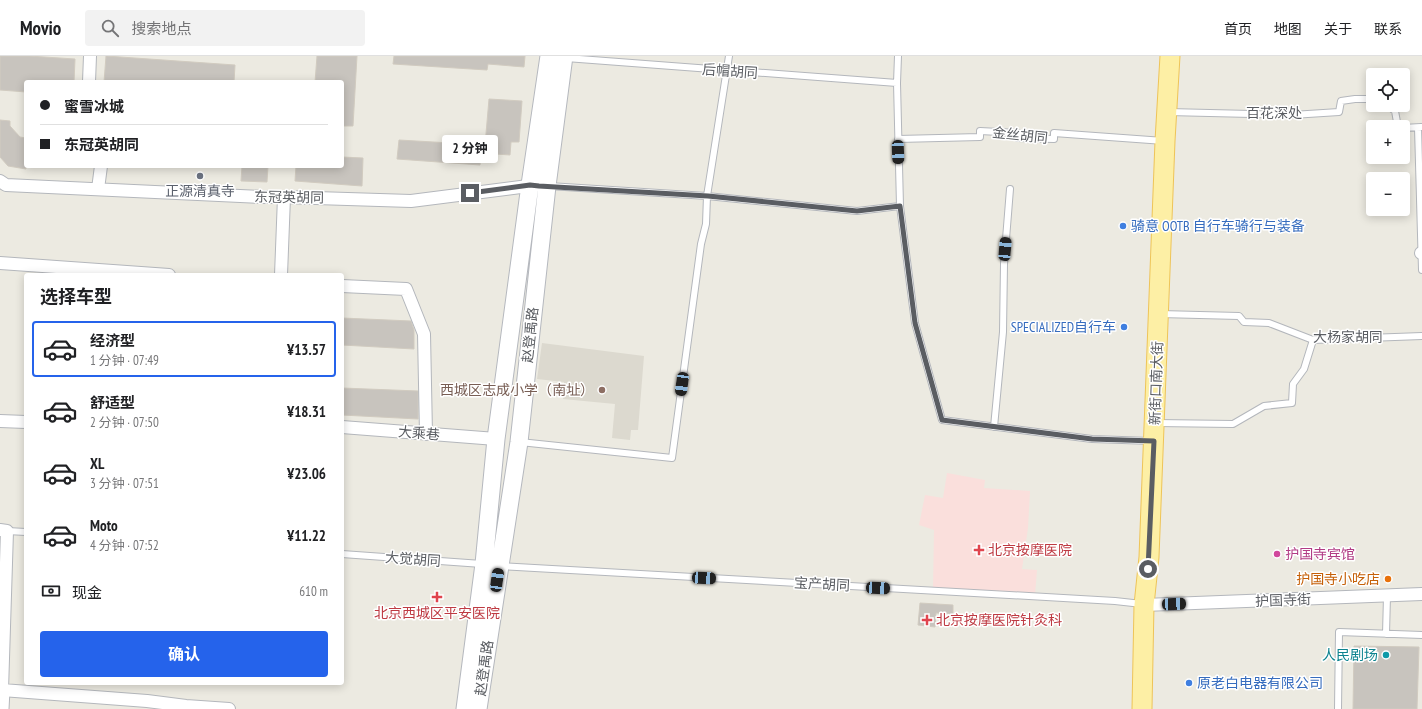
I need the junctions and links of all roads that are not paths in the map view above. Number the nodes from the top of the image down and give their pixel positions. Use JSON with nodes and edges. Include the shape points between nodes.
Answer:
{"nodes":[{"id":1,"x":90,"y":56,"type":"edge"},
{"id":2,"x":729,"y":56,"type":"edge"},
{"id":3,"x":898,"y":56,"type":"edge"},
{"id":4,"x":1170,"y":56,"type":"edge"},
{"id":5,"x":559,"y":57,"type":"edge"},
{"id":6,"x":727,"y":71,"type":"junction"},
{"id":7,"x":89,"y":80,"type":"edge"},
{"id":8,"x":896,"y":83,"type":"junction"},
{"id":9,"x":1366,"y":99,"type":"edge"},
{"id":10,"x":1166,"y":112,"type":"junction"},
{"id":11,"x":1420,"y":127,"type":"edge"},
{"id":12,"x":898,"y":139,"type":"junction"},
{"id":13,"x":1165,"y":141,"type":"junction"},
{"id":14,"x":101,"y":168,"type":"edge"},
{"id":15,"x":0,"y":181,"type":"edge"},
{"id":16,"x":530,"y":185,"type":"junction"},
{"id":17,"x":547,"y":186,"type":"junction"},
{"id":18,"x":98,"y":189,"type":"junction"},
{"id":19,"x":1010,"y":189,"type":"dead end"},
{"id":20,"x":708,"y":196,"type":"junction"},
{"id":21,"x":284,"y":197,"type":"junction"},
{"id":22,"x":900,"y":206,"type":"junction"},
{"id":23,"x":1422,"y":253,"type":"edge"},
{"id":24,"x":0,"y":264,"type":"edge"},
{"id":25,"x":1422,"y":270,"type":"edge"},
{"id":26,"x":138,"y":273,"type":"edge"},
{"id":27,"x":281,"y":273,"type":"edge"},
{"id":28,"x":344,"y":286,"type":"edge"},
{"id":29,"x":1158,"y":314,"type":"junction"},
{"id":30,"x":1422,"y":336,"type":"edge"},
{"id":31,"x":1313,"y":340,"type":"junction"},
{"id":32,"x":0,"y":421,"type":"edge"},
{"id":33,"x":24,"y":422,"type":"edge"},
{"id":34,"x":344,"y":426,"type":"edge"},
{"id":35,"x":994,"y":427,"type":"junction"},
{"id":36,"x":1154,"y":432,"type":"junction"},
{"id":37,"x":426,"y":434,"type":"junction"},
{"id":38,"x":496,"y":439,"type":"junction"},
{"id":39,"x":519,"y":442,"type":"junction"},
{"id":40,"x":4,"y":530,"type":"edge"},
{"id":41,"x":24,"y":532,"type":"edge"},
{"id":42,"x":344,"y":554,"type":"edge"},
{"id":43,"x":492,"y":565,"type":"junction"},
{"id":44,"x":1422,"y":594,"type":"edge"},
{"id":45,"x":1387,"y":596,"type":"junction"},
{"id":46,"x":1144,"y":605,"type":"junction"},
{"id":47,"x":1386,"y":634,"type":"junction"},
{"id":48,"x":1422,"y":635,"type":"edge"},
{"id":49,"x":2,"y":690,"type":"junction"},
{"id":50,"x":1,"y":709,"type":"edge"},
{"id":51,"x":229,"y":709,"type":"edge"},
{"id":52,"x":465,"y":709,"type":"edge"},
{"id":53,"x":478,"y":709,"type":"edge"},
{"id":54,"x":1142,"y":709,"type":"edge"},
{"id":55,"x":1338,"y":709,"type":"edge"}],
"edges":[{"from":1,"to":7,"type":"street"},
{"from":2,"to":6,"type":"lane"},
{"from":3,"to":8,"type":"lane"},
{"from":4,"to":10,"type":"main road","name":"新街口南大街"},
{"from":5,"to":6,"type":"lane","name":"后帽胡同"},
{"from":5,"to":16,"type":"main road","name":"赵登禹路"},
{"from":5,"to":17,"type":"main road","name":"赵登禹路"},
{"from":6,"to":8,"type":"lane","name":"后帽胡同"},
{"from":6,"to":20,"type":"lane"},
{"from":8,"to":12,"type":"lane"},
{"from":9,"to":10,"type":"lane","name":"百花深处","via":[[1341,101],[1339,112]]},
{"from":10,"to":13,"type":"main road","name":"新街口南大街"},
{"from":11,"to":23,"type":"lane"},
{"from":12,"to":13,"type":"lane","name":"金丝胡同","via":[[980,137],[980,131],[1018,133],[1018,138],[1054,139],[1054,133]]},
{"from":12,"to":22,"type":"lane"},
{"from":13,"to":29,"type":"main road","name":"新街口南大街"},
{"from":14,"to":18,"type":"street"},
{"from":15,"to":18,"type":"street","name":"东冠英胡同","via":[[6,185]]},
{"from":16,"to":17,"type":"street","name":"东冠英胡同"},
{"from":16,"to":21,"type":"street","name":"东冠英胡同","via":[[411,201]]},
{"from":16,"to":38,"type":"main road","name":"赵登禹路"},
{"from":17,"to":20,"type":"lane"},
{"from":17,"to":39,"type":"main road","name":"赵登禹路"},
{"from":18,"to":21,"type":"street","name":"东冠英胡同"},
{"from":19,"to":35,"type":"lane","via":[[1004,264],[1003,332]]},
{"from":20,"to":22,"type":"lane","via":[[857,211]]},
{"from":20,"to":39,"type":"lane","via":[[672,458]]},
{"from":21,"to":27,"type":"street"},
{"from":22,"to":35,"type":"lane","via":[[915,323],[942,420]]},
{"from":23,"to":25,"type":"lane"},
{"from":24,"to":26,"type":"street"},
{"from":28,"to":37,"type":"street","via":[[406,289],[424,334]]},
{"from":29,"to":31,"type":"lane","name":"大杨家胡同","via":[[1239,316],[1244,322],[1269,323]]},
{"from":29,"to":36,"type":"main road","name":"新街口南大街"},
{"from":30,"to":31,"type":"lane","name":"大杨家胡同"},
{"from":31,"to":36,"type":"lane","via":[[1304,369],[1293,384],[1292,403],[1264,406],[1233,424]]},
{"from":32,"to":33,"type":"street"},
{"from":34,"to":37,"type":"street","name":"大乘巷"},
{"from":35,"to":36,"type":"lane","via":[[1092,439]]},
{"from":36,"to":46,"type":"main road","name":"新街口南大街","via":[[1149,557]]},
{"from":37,"to":38,"type":"street","name":"大乘巷"},
{"from":38,"to":43,"type":"main road","name":"赵登禹路"},
{"from":39,"to":43,"type":"main road","name":"赵登禹路"},
{"from":40,"to":41,"type":"lane"},
{"from":40,"to":49,"type":"street"},
{"from":42,"to":43,"type":"lane","name":"大觉胡同"},
{"from":43,"to":46,"type":"lane","name":"宝产胡同","via":[[1107,600]]},
{"from":43,"to":52,"type":"main road","name":"赵登禹路"},
{"from":43,"to":53,"type":"main road","name":"赵登禹路"},
{"from":44,"to":45,"type":"street","name":"护国寺街"},
{"from":45,"to":46,"type":"street","name":"护国寺街"},
{"from":45,"to":47,"type":"lane"},
{"from":46,"to":54,"type":"main road","name":"新街口南大街"},
{"from":47,"to":48,"type":"lane"},
{"from":47,"to":55,"type":"lane","via":[[1339,632]]},
{"from":49,"to":50,"type":"street"},
{"from":49,"to":51,"type":"street"}]}
